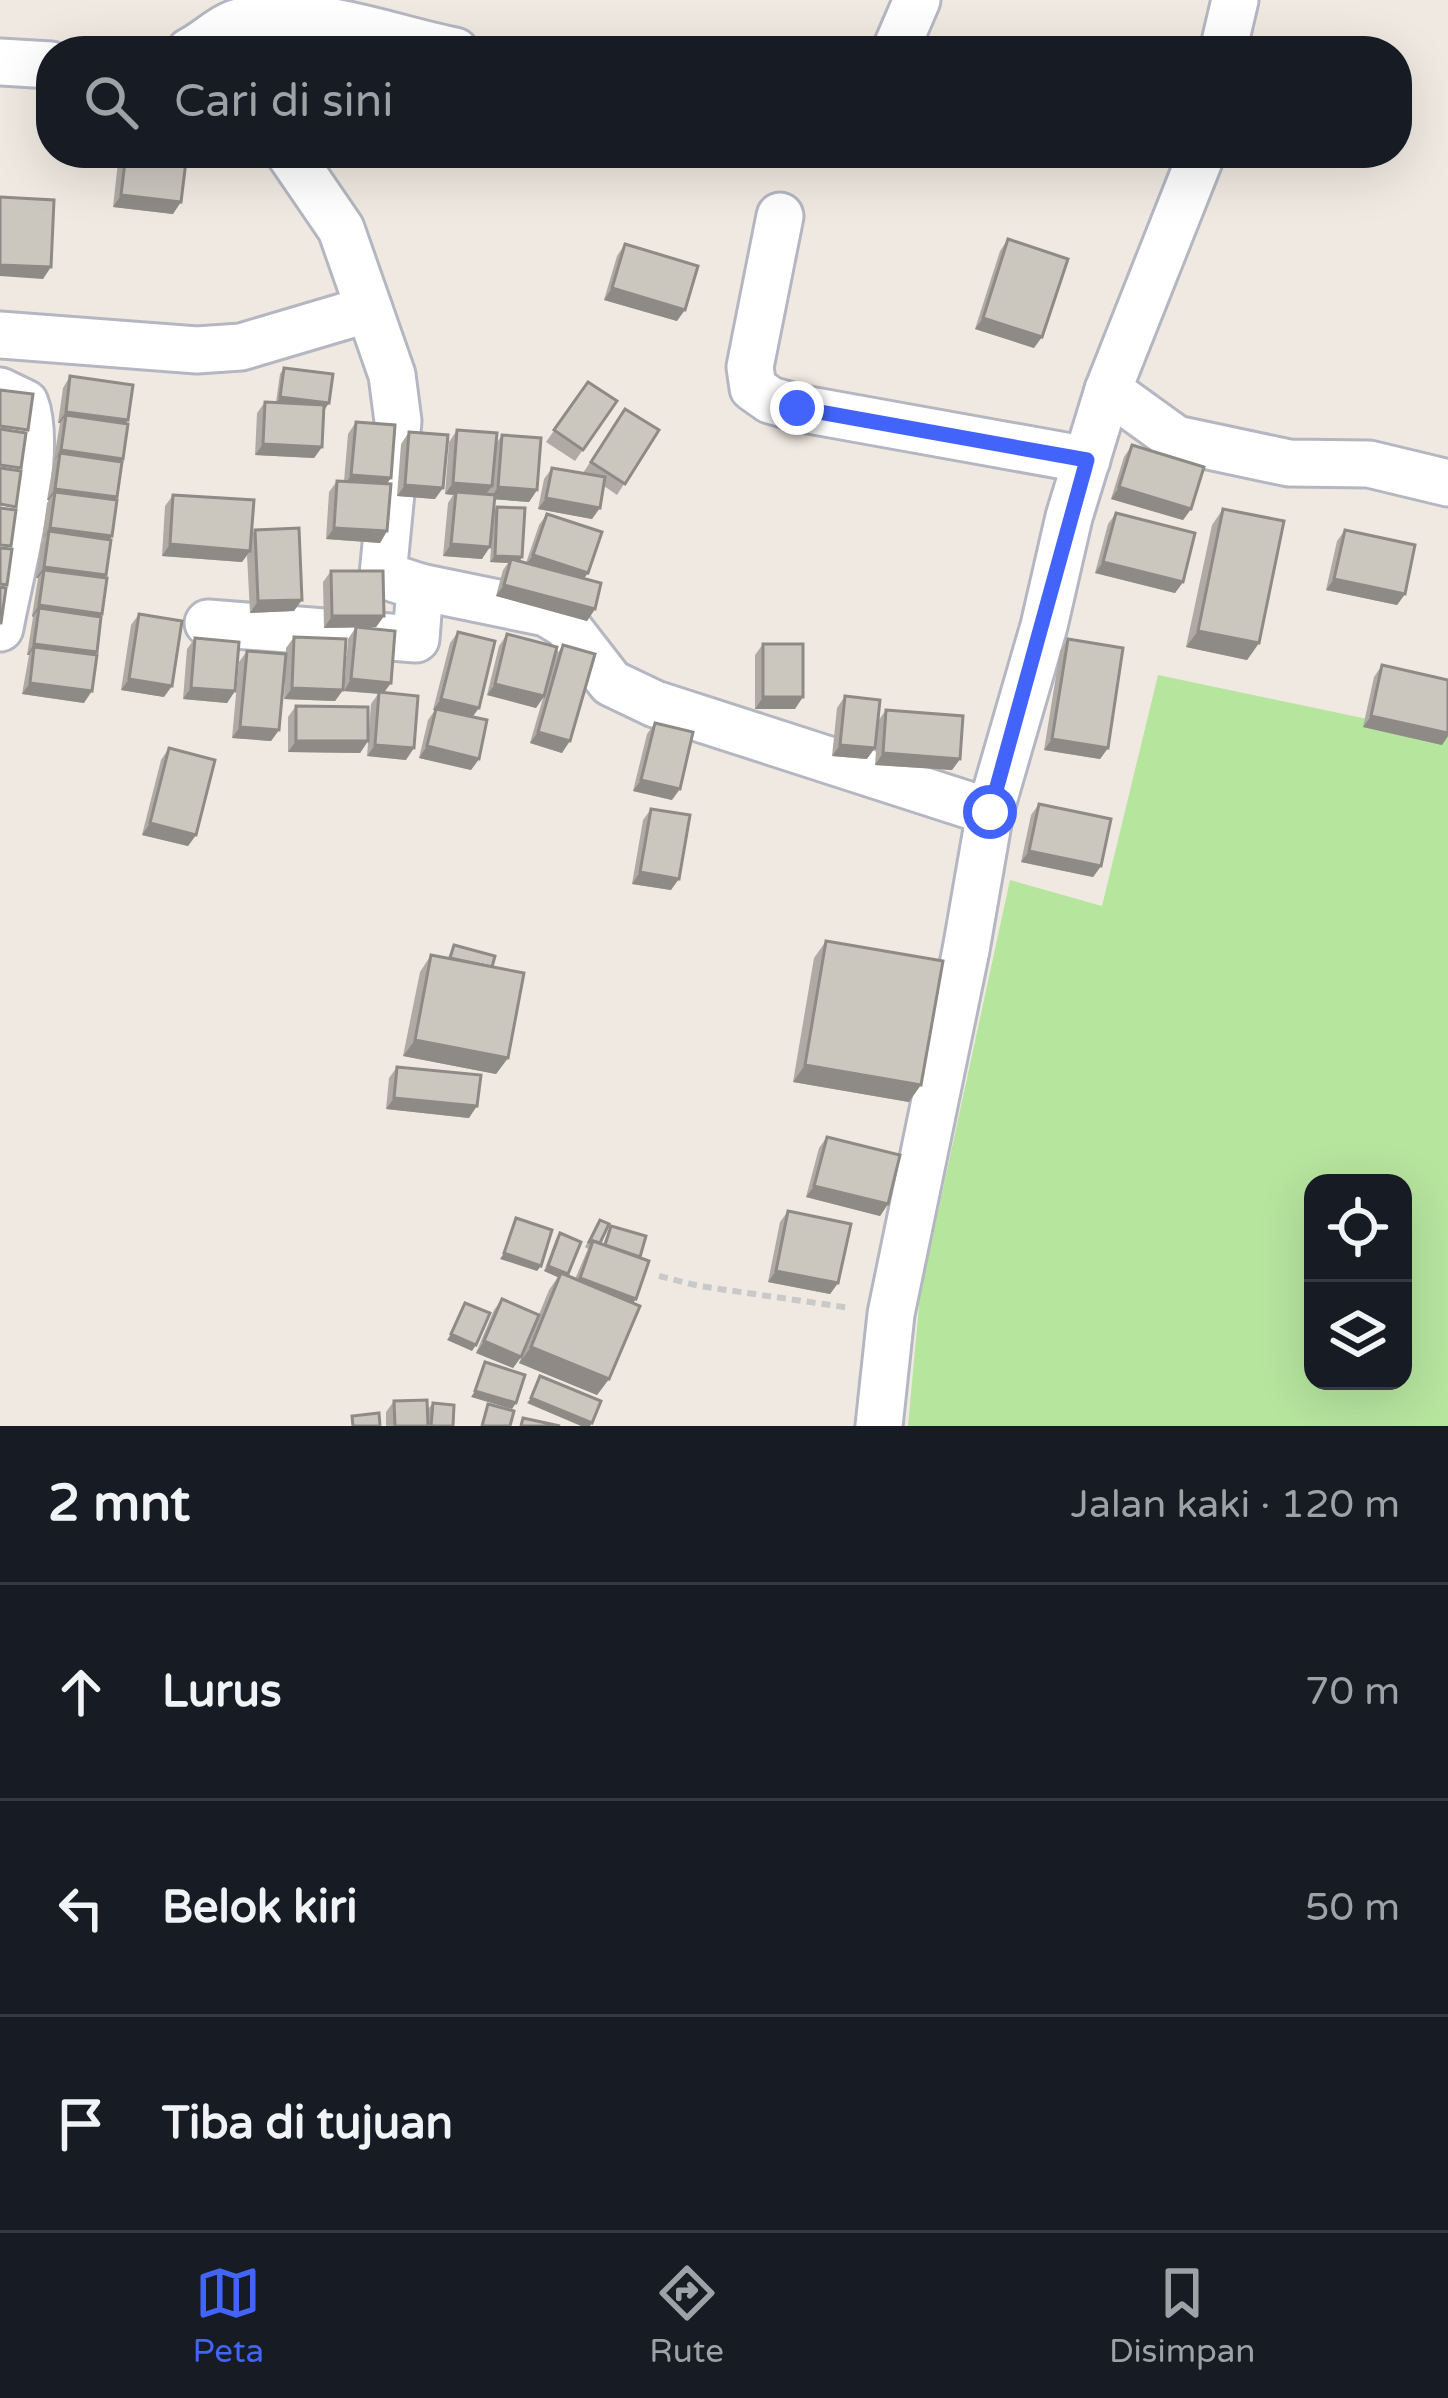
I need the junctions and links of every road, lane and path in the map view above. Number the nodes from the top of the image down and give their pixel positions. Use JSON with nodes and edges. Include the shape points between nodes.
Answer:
{"nodes":[{"id":1,"x":917,"y":0,"type":"edge"},
{"id":2,"x":1235,"y":0,"type":"edge"},
{"id":3,"x":326,"y":9,"type":"edge"},
{"id":4,"x":217,"y":36,"type":"edge"},
{"id":5,"x":409,"y":36,"type":"edge"},
{"id":6,"x":901,"y":36,"type":"edge"},
{"id":7,"x":1226,"y":36,"type":"edge"},
{"id":8,"x":0,"y":62,"type":"edge"},
{"id":9,"x":36,"y":64,"type":"edge"},
{"id":10,"x":299,"y":168,"type":"edge"},
{"id":11,"x":1196,"y":168,"type":"edge"},
{"id":12,"x":779,"y":216,"type":"dead end"},
{"id":13,"x":369,"y":309,"type":"junction"},
{"id":14,"x":0,"y":335,"type":"edge"},
{"id":15,"x":1108,"y":390,"type":"junction"},
{"id":16,"x":0,"y":391,"type":"edge"},
{"id":17,"x":1087,"y":460,"type":"junction"},
{"id":18,"x":1448,"y":483,"type":"edge"},
{"id":19,"x":420,"y":587,"type":"junction"},
{"id":20,"x":208,"y":622,"type":"dead end"},
{"id":21,"x":0,"y":628,"type":"edge"},
{"id":22,"x":990,"y":812,"type":"junction"},
{"id":23,"x":659,"y":1276,"type":"dead end"},
{"id":24,"x":891,"y":1314,"type":"junction"},
{"id":25,"x":879,"y":1426,"type":"edge"}],
"edges":[{"from":1,"to":6,"type":"street"},
{"from":2,"to":7,"type":"street"},
{"from":3,"to":4,"type":"street","via":[[236,23]]},
{"from":3,"to":5,"type":"street"},
{"from":8,"to":9,"type":"street"},
{"from":10,"to":13,"type":"street","via":[[341,229]]},
{"from":11,"to":15,"type":"street"},
{"from":12,"to":17,"type":"street","via":[[750,367],[754,388],[797,408]]},
{"from":13,"to":14,"type":"street","via":[[241,347]]},
{"from":13,"to":19,"type":"street","via":[[398,421],[383,575]]},
{"from":15,"to":17,"type":"street"},
{"from":15,"to":18,"type":"street","via":[[1176,439],[1289,464],[1370,464]]},
{"from":16,"to":21,"type":"street","via":[[25,403],[32,421]]},
{"from":17,"to":22,"type":"street"},
{"from":19,"to":20,"type":"street","via":[[416,639]]},
{"from":19,"to":22,"type":"street","via":[[546,613],[566,625],[611,683],[655,704]]},
{"from":22,"to":24,"type":"street"},
{"from":23,"to":24,"type":"path"},
{"from":24,"to":25,"type":"street"}]}
